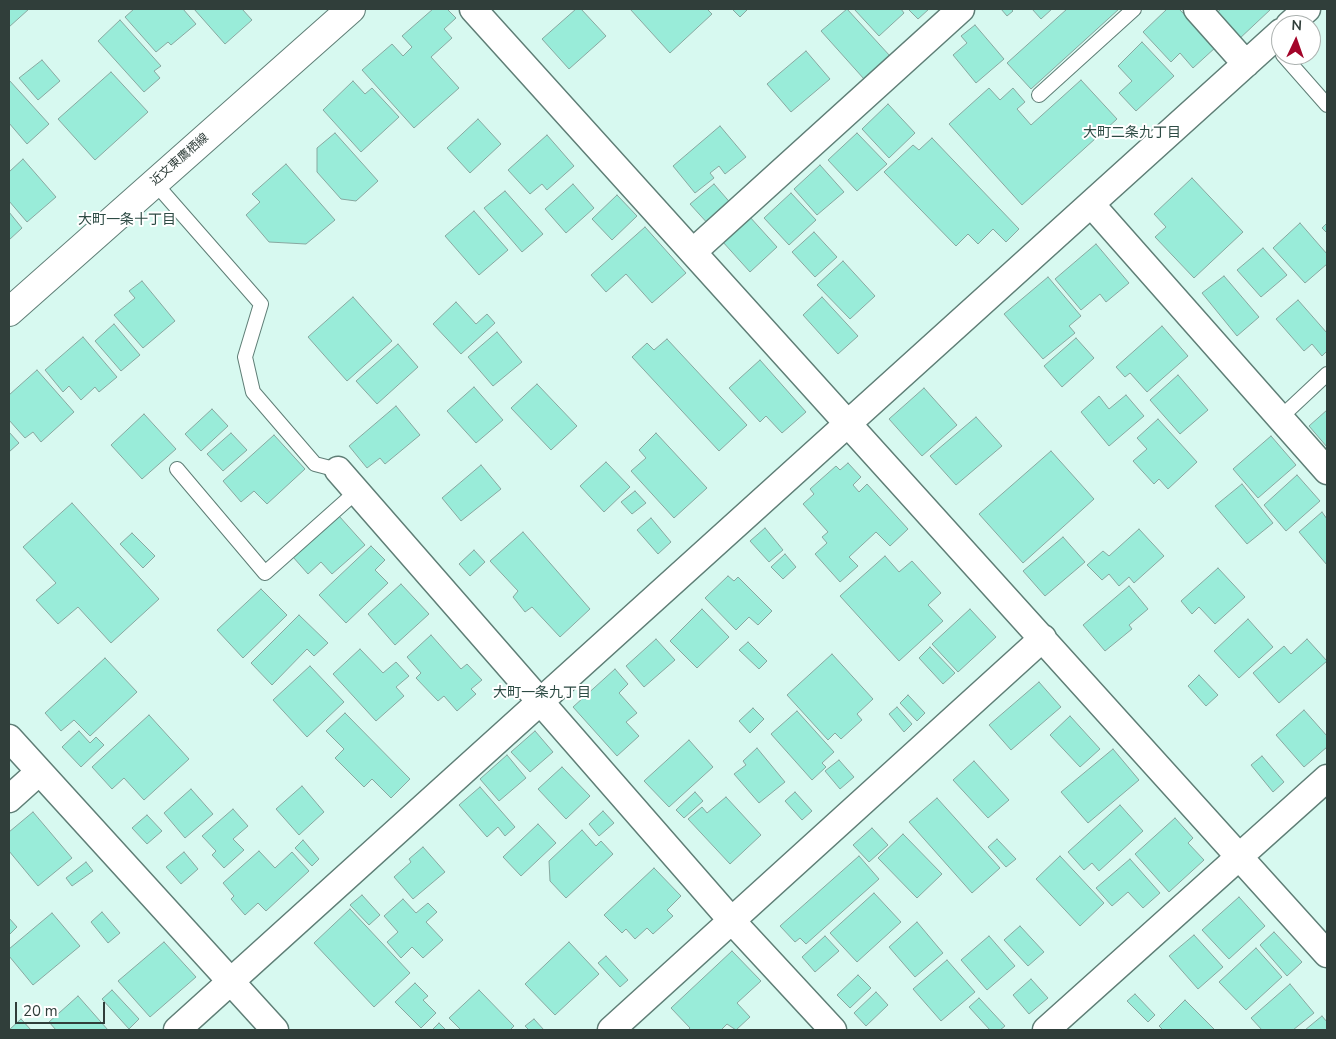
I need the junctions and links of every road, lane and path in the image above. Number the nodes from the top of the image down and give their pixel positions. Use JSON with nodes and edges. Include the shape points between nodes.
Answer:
{"nodes":[{"id":1,"x":351,"y":9,"type":"edge"},
{"id":2,"x":473,"y":9,"type":"edge"},
{"id":3,"x":961,"y":9,"type":"edge"},
{"id":4,"x":1134,"y":9,"type":"edge"},
{"id":5,"x":1197,"y":9,"type":"edge"},
{"id":6,"x":1271,"y":48,"type":"edge"},
{"id":7,"x":1246,"y":64,"type":"junction"},
{"id":8,"x":1298,"y":65,"type":"edge"},
{"id":9,"x":1039,"y":95,"type":"dead end"},
{"id":10,"x":1327,"y":105,"type":"edge"},
{"id":11,"x":154,"y":182,"type":"junction"},
{"id":12,"x":1091,"y":204,"type":"junction"},
{"id":13,"x":694,"y":251,"type":"junction"},
{"id":14,"x":9,"y":312,"type":"edge"},
{"id":15,"x":1327,"y":374,"type":"edge"},
{"id":16,"x":1280,"y":418,"type":"junction"},
{"id":17,"x":847,"y":423,"type":"junction"},
{"id":18,"x":177,"y":469,"type":"dead end"},
{"id":19,"x":338,"y":470,"type":"joint"},
{"id":20,"x":1327,"y":471,"type":"edge"},
{"id":21,"x":356,"y":492,"type":"junction"},
{"id":22,"x":1043,"y":638,"type":"junction"},
{"id":23,"x":539,"y":702,"type":"junction"},
{"id":24,"x":9,"y":738,"type":"edge"},
{"id":25,"x":39,"y":772,"type":"junction"},
{"id":26,"x":1327,"y":778,"type":"edge"},
{"id":27,"x":9,"y":799,"type":"edge"},
{"id":28,"x":1238,"y":857,"type":"junction"},
{"id":29,"x":732,"y":921,"type":"junction"},
{"id":30,"x":1327,"y":954,"type":"edge"},
{"id":31,"x":231,"y":982,"type":"junction"},
{"id":32,"x":177,"y":1030,"type":"edge"},
{"id":33,"x":275,"y":1030,"type":"edge"},
{"id":34,"x":611,"y":1030,"type":"edge"},
{"id":35,"x":833,"y":1030,"type":"edge"},
{"id":36,"x":1046,"y":1030,"type":"edge"}],
"edges":[{"from":1,"to":11,"type":"street","name":"近文東鷹栖線"},
{"from":2,"to":13,"type":"street"},
{"from":3,"to":13,"type":"street"},
{"from":4,"to":9,"type":"lane"},
{"from":5,"to":7,"type":"street"},
{"from":6,"to":7,"type":"street"},
{"from":7,"to":12,"type":"street"},
{"from":8,"to":10,"type":"lane"},
{"from":11,"to":14,"type":"street","name":"近文東鷹栖線"},
{"from":11,"to":19,"type":"lane","via":[[261,304],[245,357],[253,392],[314,464]]},
{"from":12,"to":16,"type":"street"},
{"from":12,"to":17,"type":"street"},
{"from":13,"to":17,"type":"street"},
{"from":15,"to":16,"type":"lane"},
{"from":16,"to":20,"type":"street"},
{"from":17,"to":22,"type":"street"},
{"from":17,"to":23,"type":"street"},
{"from":18,"to":21,"type":"lane","via":[[266,573]]},
{"from":19,"to":21,"type":"street"},
{"from":21,"to":23,"type":"street"},
{"from":22,"to":28,"type":"street"},
{"from":22,"to":29,"type":"street"},
{"from":23,"to":29,"type":"street"},
{"from":23,"to":31,"type":"street"},
{"from":24,"to":25,"type":"street"},
{"from":25,"to":27,"type":"street"},
{"from":25,"to":31,"type":"street"},
{"from":26,"to":28,"type":"street"},
{"from":28,"to":30,"type":"street"},
{"from":28,"to":36,"type":"street"},
{"from":29,"to":34,"type":"street"},
{"from":29,"to":35,"type":"street"},
{"from":31,"to":32,"type":"street"},
{"from":31,"to":33,"type":"street"}]}
